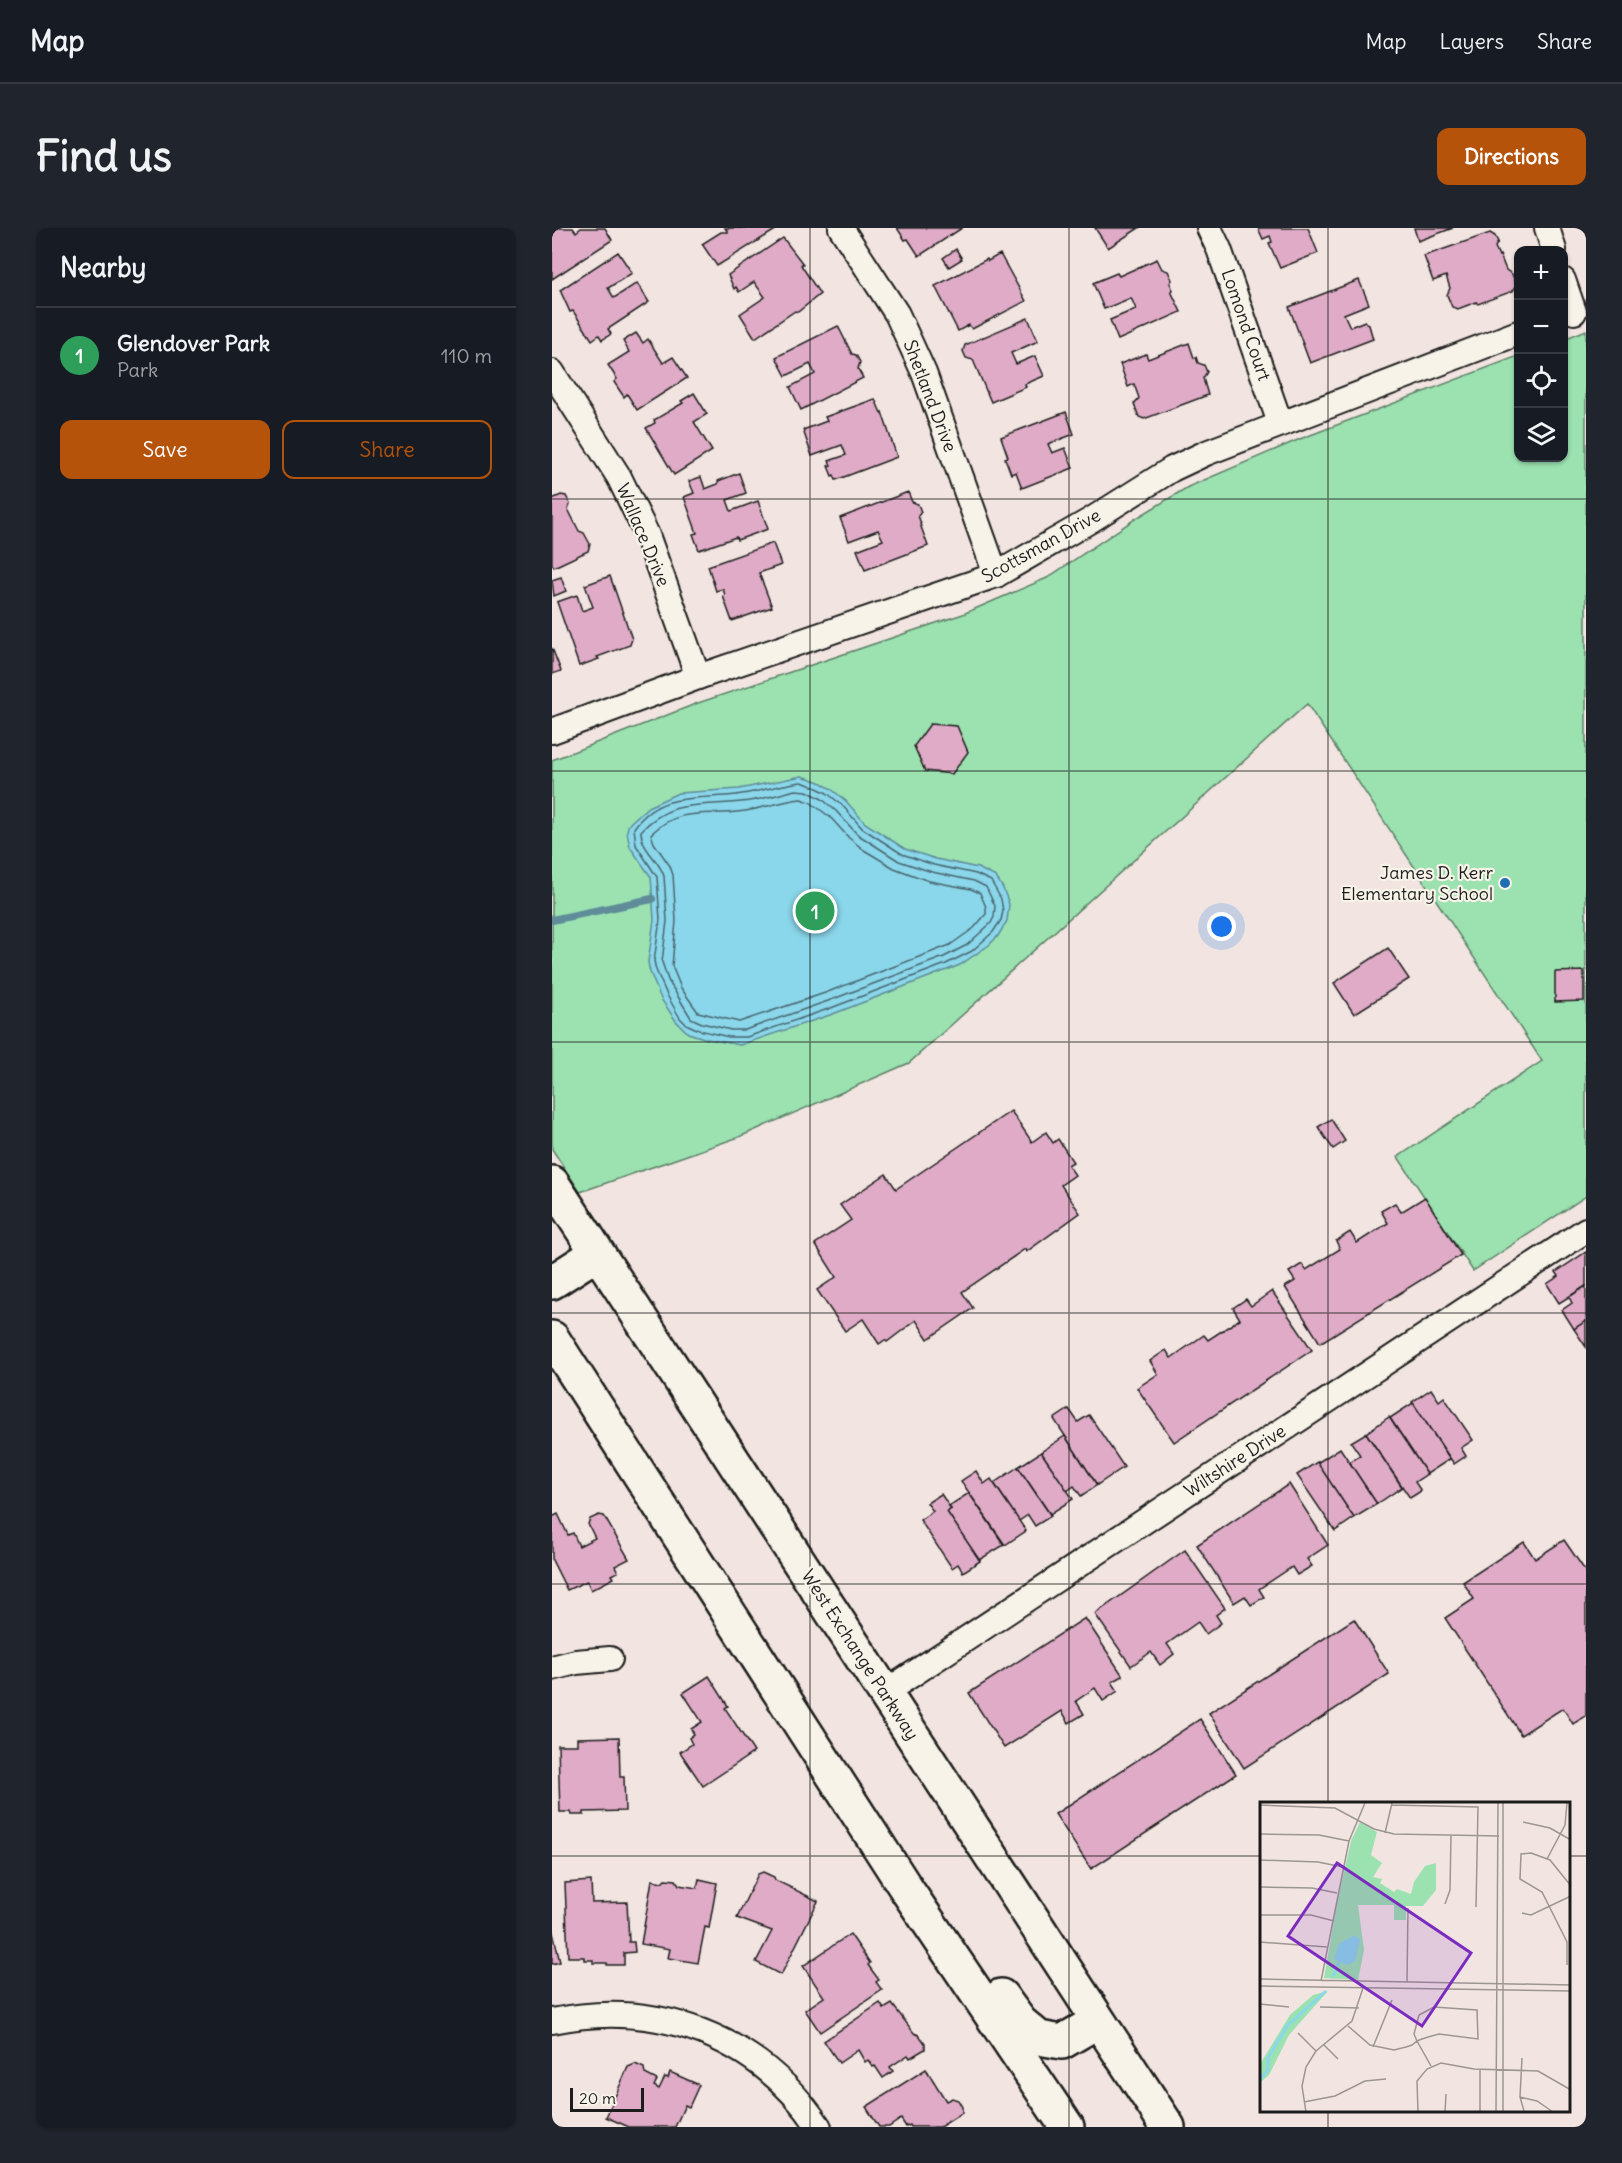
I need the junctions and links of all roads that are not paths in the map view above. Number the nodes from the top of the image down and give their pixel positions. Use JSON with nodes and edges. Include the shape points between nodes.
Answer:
{"nodes":[{"id":1,"x":841,"y":228,"type":"edge"},
{"id":2,"x":1209,"y":228,"type":"edge"},
{"id":3,"x":1546,"y":228,"type":"edge"},
{"id":4,"x":1553,"y":246,"type":"edge"},
{"id":5,"x":1568,"y":293,"type":"edge"},
{"id":6,"x":1575,"y":312,"type":"edge"},
{"id":7,"x":1514,"y":335,"type":"edge"},
{"id":8,"x":552,"y":372,"type":"edge"},
{"id":9,"x":1280,"y":423,"type":"junction"},
{"id":10,"x":996,"y":575,"type":"junction"},
{"id":11,"x":698,"y":677,"type":"junction"},
{"id":12,"x":552,"y":731,"type":"edge"},
{"id":13,"x":552,"y":1184,"type":"edge"},
{"id":14,"x":1586,"y":1230,"type":"edge"},
{"id":15,"x":597,"y":1253,"type":"junction"},
{"id":16,"x":552,"y":1282,"type":"edge"},
{"id":17,"x":552,"y":1338,"type":"edge"},
{"id":18,"x":610,"y":1659,"type":"dead end"},
{"id":19,"x":552,"y":1668,"type":"edge"},
{"id":20,"x":884,"y":1693,"type":"junction"},
{"id":21,"x":873,"y":1836,"type":"junction"},
{"id":22,"x":552,"y":2021,"type":"edge"},
{"id":23,"x":1098,"y":2021,"type":"junction"},
{"id":24,"x":819,"y":2127,"type":"edge"},
{"id":25,"x":1067,"y":2127,"type":"edge"},
{"id":26,"x":1168,"y":2127,"type":"edge"}],
"edges":[{"from":1,"to":10,"type":"street","name":"Shetland Drive","via":[[897,314],[924,373]]},
{"from":2,"to":9,"type":"street","name":"Lomond Court"},
{"from":3,"to":4,"type":"street"},
{"from":5,"to":6,"type":"street"},
{"from":7,"to":9,"type":"street","name":"Scottsman Drive"},
{"from":8,"to":11,"type":"street","name":"Wallace Drive","via":[[619,477],[647,535]]},
{"from":9,"to":10,"type":"street","name":"Scottsman Drive","via":[[1172,468]]},
{"from":10,"to":11,"type":"street","name":"Scottsman Drive"},
{"from":11,"to":12,"type":"street","name":"Scottsman Drive"},
{"from":13,"to":15,"type":"main road","name":"West Exchange Parkway"},
{"from":14,"to":20,"type":"street","name":"Wiltshire Drive"},
{"from":15,"to":16,"type":"main road"},
{"from":15,"to":20,"type":"main road","name":"West Exchange Parkway"},
{"from":17,"to":21,"type":"main road"},
{"from":18,"to":19,"type":"street"},
{"from":20,"to":23,"type":"main road","name":"West Exchange Parkway"},
{"from":21,"to":23,"type":"main road","via":[[920,1879],[1020,2022],[1039,2038],[1062,2042]]},
{"from":21,"to":25,"type":"main road"},
{"from":22,"to":24,"type":"street","via":[[619,2015],[672,2022],[703,2031],[759,2062]]},
{"from":23,"to":26,"type":"main road","name":"West Exchange Parkway"}]}
